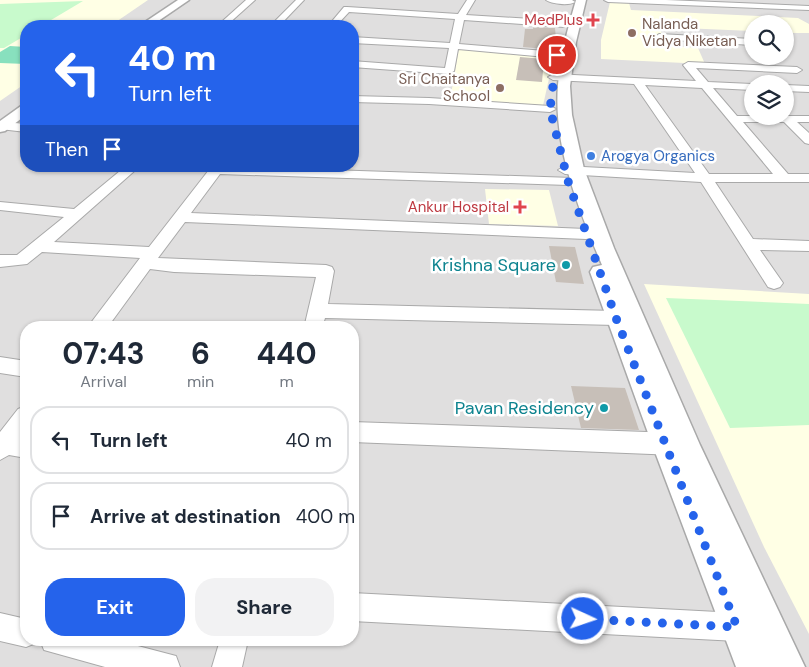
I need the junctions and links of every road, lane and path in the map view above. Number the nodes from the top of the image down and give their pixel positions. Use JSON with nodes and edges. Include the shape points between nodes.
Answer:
{"nodes":[{"id":1,"x":184,"y":0,"type":"edge"},
{"id":2,"x":251,"y":0,"type":"edge"},
{"id":3,"x":300,"y":0,"type":"edge"},
{"id":4,"x":471,"y":0,"type":"edge"},
{"id":5,"x":569,"y":0,"type":"edge"},
{"id":6,"x":608,"y":0,"type":"edge"},
{"id":7,"x":617,"y":0,"type":"edge"},
{"id":8,"x":809,"y":8,"type":"edge"},
{"id":9,"x":460,"y":17,"type":"junction"},
{"id":10,"x":153,"y":20,"type":"edge"},
{"id":11,"x":229,"y":20,"type":"edge"},
{"id":12,"x":280,"y":20,"type":"edge"},
{"id":13,"x":337,"y":20,"type":"edge"},
{"id":14,"x":564,"y":24,"type":"junction"},
{"id":15,"x":659,"y":37,"type":"dead end"},
{"id":16,"x":359,"y":40,"type":"edge"},
{"id":17,"x":744,"y":42,"type":"edge"},
{"id":18,"x":454,"y":46,"type":"junction"},
{"id":19,"x":809,"y":63,"type":"edge"},
{"id":20,"x":359,"y":65,"type":"edge"},
{"id":21,"x":558,"y":70,"type":"junction"},
{"id":22,"x":638,"y":82,"type":"junction"},
{"id":23,"x":704,"y":85,"type":"junction"},
{"id":24,"x":744,"y":87,"type":"edge"},
{"id":25,"x":794,"y":88,"type":"edge"},
{"id":26,"x":809,"y":89,"type":"edge"},
{"id":27,"x":359,"y":99,"type":"edge"},
{"id":28,"x":550,"y":109,"type":"junction"},
{"id":29,"x":20,"y":113,"type":"edge"},
{"id":30,"x":794,"y":118,"type":"edge"},
{"id":31,"x":733,"y":119,"type":"junction"},
{"id":32,"x":744,"y":119,"type":"edge"},
{"id":33,"x":809,"y":119,"type":"edge"},
{"id":34,"x":793,"y":125,"type":"edge"},
{"id":35,"x":1,"y":127,"type":"edge"},
{"id":36,"x":20,"y":128,"type":"edge"},
{"id":37,"x":809,"y":140,"type":"edge"},
{"id":38,"x":359,"y":170,"type":"edge"},
{"id":39,"x":127,"y":172,"type":"edge"},
{"id":40,"x":215,"y":172,"type":"edge"},
{"id":41,"x":569,"y":174,"type":"junction"},
{"id":42,"x":782,"y":177,"type":"junction"},
{"id":43,"x":705,"y":178,"type":"junction"},
{"id":44,"x":809,"y":178,"type":"edge"},
{"id":45,"x":0,"y":206,"type":"edge"},
{"id":46,"x":76,"y":214,"type":"junction"},
{"id":47,"x":179,"y":217,"type":"junction"},
{"id":48,"x":586,"y":234,"type":"junction"},
{"id":49,"x":749,"y":244,"type":"junction"},
{"id":50,"x":809,"y":246,"type":"edge"},
{"id":51,"x":39,"y":247,"type":"junction"},
{"id":52,"x":150,"y":258,"type":"junction"},
{"id":53,"x":0,"y":261,"type":"edge"},
{"id":54,"x":774,"y":283,"type":"dead end"},
{"id":55,"x":616,"y":318,"type":"junction"},
{"id":56,"x":316,"y":319,"type":"edge"},
{"id":57,"x":101,"y":321,"type":"edge"},
{"id":58,"x":0,"y":365,"type":"edge"},
{"id":59,"x":20,"y":368,"type":"edge"},
{"id":60,"x":20,"y":424,"type":"edge"},
{"id":61,"x":359,"y":432,"type":"edge"},
{"id":62,"x":665,"y":444,"type":"junction"},
{"id":63,"x":688,"y":444,"type":"junction"},
{"id":64,"x":2,"y":446,"type":"edge"},
{"id":65,"x":20,"y":447,"type":"edge"},
{"id":66,"x":359,"y":607,"type":"edge"},
{"id":67,"x":0,"y":627,"type":"edge"},
{"id":68,"x":737,"y":627,"type":"junction"},
{"id":69,"x":20,"y":632,"type":"edge"},
{"id":70,"x":79,"y":646,"type":"edge"},
{"id":71,"x":232,"y":646,"type":"edge"},
{"id":72,"x":165,"y":667,"type":"edge"},
{"id":73,"x":227,"y":667,"type":"edge"},
{"id":74,"x":754,"y":667,"type":"edge"},
{"id":75,"x":787,"y":667,"type":"edge"}],
"edges":[{"from":1,"to":10,"type":"street"},
{"from":2,"to":11,"type":"street"},
{"from":3,"to":12,"type":"street"},
{"from":4,"to":9,"type":"street"},
{"from":5,"to":14,"type":"street"},
{"from":5,"to":21,"type":"street"},
{"from":6,"to":7,"type":"street"},
{"from":7,"to":8,"type":"street"},
{"from":9,"to":13,"type":"street","via":[[347,9]]},
{"from":9,"to":14,"type":"street"},
{"from":9,"to":18,"type":"street"},
{"from":14,"to":21,"type":"street"},
{"from":15,"to":17,"type":"street"},
{"from":16,"to":18,"type":"street"},
{"from":18,"to":20,"type":"street","via":[[449,71]]},
{"from":18,"to":21,"type":"street"},
{"from":19,"to":23,"type":"street","via":[[793,67],[688,65]]},
{"from":21,"to":22,"type":"street"},
{"from":21,"to":28,"type":"street"},
{"from":21,"to":41,"type":"street"},
{"from":22,"to":23,"type":"street"},
{"from":22,"to":43,"type":"street"},
{"from":23,"to":24,"type":"street"},
{"from":23,"to":31,"type":"street"},
{"from":25,"to":26,"type":"street"},
{"from":27,"to":28,"type":"street"},
{"from":28,"to":41,"type":"street"},
{"from":29,"to":35,"type":"street"},
{"from":30,"to":33,"type":"street"},
{"from":31,"to":32,"type":"street"},
{"from":31,"to":42,"type":"street"},
{"from":34,"to":37,"type":"street"},
{"from":35,"to":36,"type":"street"},
{"from":38,"to":41,"type":"street"},
{"from":39,"to":46,"type":"street"},
{"from":40,"to":47,"type":"street"},
{"from":41,"to":43,"type":"street"},
{"from":41,"to":48,"type":"street"},
{"from":41,"to":63,"type":"street","via":[[582,190]]},
{"from":42,"to":43,"type":"street"},
{"from":42,"to":44,"type":"street"},
{"from":43,"to":49,"type":"street"},
{"from":45,"to":46,"type":"street"},
{"from":46,"to":51,"type":"street"},
{"from":47,"to":48,"type":"street"},
{"from":47,"to":52,"type":"street"},
{"from":48,"to":55,"type":"street"},
{"from":49,"to":50,"type":"street"},
{"from":49,"to":54,"type":"street"},
{"from":51,"to":52,"type":"street"},
{"from":51,"to":53,"type":"street","via":[[21,260]]},
{"from":52,"to":56,"type":"street","via":[[174,266],[326,272]]},
{"from":52,"to":57,"type":"street"},
{"from":55,"to":56,"type":"street"},
{"from":55,"to":62,"type":"street"},
{"from":58,"to":59,"type":"street"},
{"from":60,"to":64,"type":"street"},
{"from":61,"to":62,"type":"street"},
{"from":62,"to":63,"type":"street"},
{"from":62,"to":68,"type":"street"},
{"from":63,"to":75,"type":"street","via":[[754,600]]},
{"from":64,"to":65,"type":"street"},
{"from":66,"to":68,"type":"street"},
{"from":67,"to":69,"type":"street"},
{"from":68,"to":74,"type":"street"},
{"from":70,"to":72,"type":"street"},
{"from":71,"to":73,"type":"street"}]}
